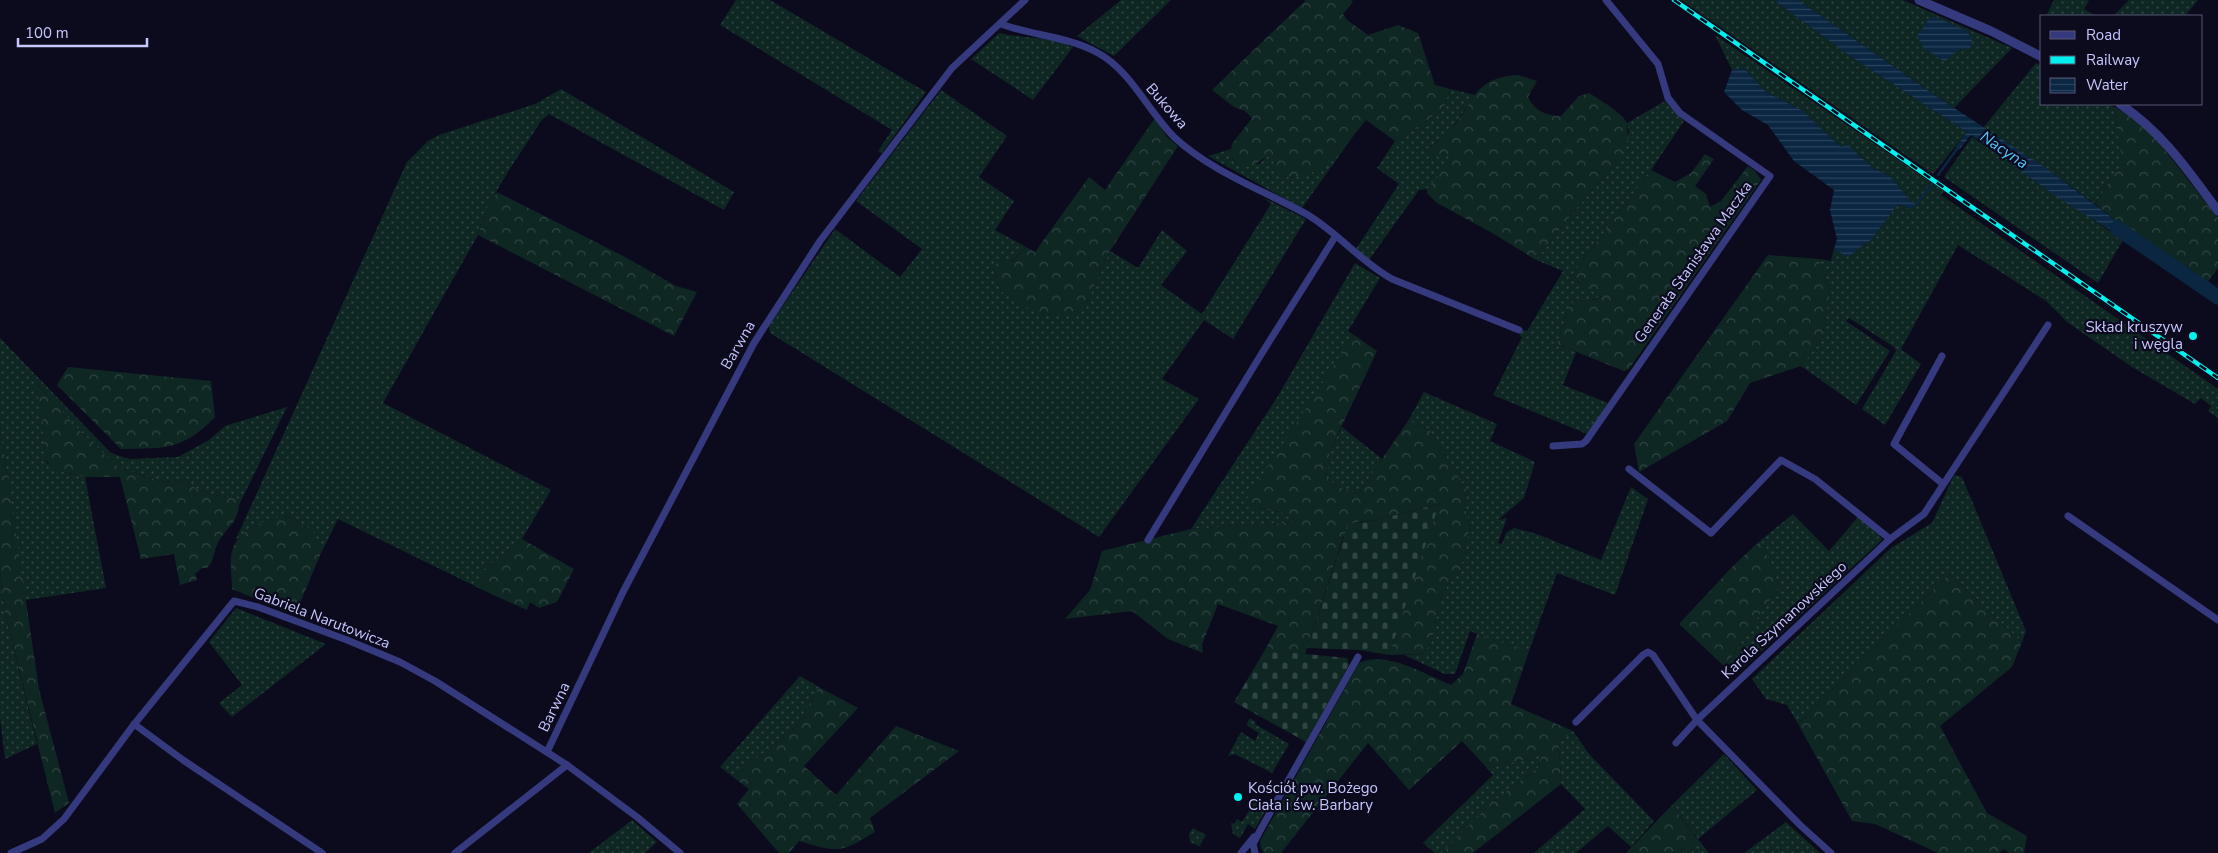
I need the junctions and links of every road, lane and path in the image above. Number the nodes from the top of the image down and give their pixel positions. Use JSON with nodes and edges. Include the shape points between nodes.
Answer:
{"nodes":[{"id":1,"x":1025,"y":0,"type":"edge"},
{"id":2,"x":1606,"y":0,"type":"edge"},
{"id":3,"x":1919,"y":0,"type":"edge"},
{"id":4,"x":1000,"y":24,"type":"junction"},
{"id":5,"x":2040,"y":56,"type":"edge"},
{"id":6,"x":2121,"y":105,"type":"edge"},
{"id":7,"x":2218,"y":211,"type":"edge"},
{"id":8,"x":1335,"y":237,"type":"junction"},
{"id":9,"x":2048,"y":325,"type":"dead end"},
{"id":10,"x":1519,"y":330,"type":"dead end"},
{"id":11,"x":1942,"y":356,"type":"dead end"},
{"id":12,"x":1553,"y":446,"type":"dead end"},
{"id":13,"x":1628,"y":470,"type":"dead end"},
{"id":14,"x":1942,"y":484,"type":"junction"},
{"id":15,"x":2068,"y":516,"type":"dead end"},
{"id":16,"x":1890,"y":539,"type":"junction"},
{"id":17,"x":1148,"y":540,"type":"dead end"},
{"id":18,"x":2218,"y":620,"type":"edge"},
{"id":19,"x":1358,"y":657,"type":"dead end"},
{"id":20,"x":1697,"y":720,"type":"junction"},
{"id":21,"x":1576,"y":722,"type":"dead end"},
{"id":22,"x":134,"y":724,"type":"junction"},
{"id":23,"x":1676,"y":743,"type":"dead end"},
{"id":24,"x":547,"y":752,"type":"junction"},
{"id":25,"x":567,"y":765,"type":"junction"},
{"id":26,"x":1262,"y":827,"type":"junction"},
{"id":27,"x":26,"y":851,"type":"edge"},
{"id":28,"x":11,"y":853,"type":"edge"},
{"id":29,"x":322,"y":853,"type":"edge"},
{"id":30,"x":455,"y":853,"type":"edge"},
{"id":31,"x":680,"y":853,"type":"edge"},
{"id":32,"x":1241,"y":853,"type":"edge"},
{"id":33,"x":1255,"y":853,"type":"edge"},
{"id":34,"x":1831,"y":853,"type":"edge"}],
"edges":[{"from":1,"to":4,"type":"street","name":"Barwna"},
{"from":2,"to":12,"type":"street","name":"Generała Stanisława Maczka","via":[[1658,64],[1668,98],[1680,113],[1770,176],[1586,441]]},
{"from":3,"to":5,"type":"street"},
{"from":4,"to":8,"type":"street","name":"Bukowa","via":[[1021,32],[1074,41],[1099,54],[1119,69],[1174,137],[1202,158],[1310,216]]},
{"from":4,"to":24,"type":"street","name":"Barwna","via":[[952,68],[820,241],[754,343],[623,592]]},
{"from":6,"to":7,"type":"street","via":[[2172,148]]},
{"from":8,"to":10,"type":"street","name":"Bukowa","via":[[1376,271]]},
{"from":8,"to":17,"type":"street"},
{"from":9,"to":14,"type":"street","name":"Karola Szymanowskiego"},
{"from":11,"to":14,"type":"street","via":[[1894,444]]},
{"from":13,"to":16,"type":"street","via":[[1711,533],[1781,460],[1814,480]]},
{"from":14,"to":16,"type":"street","name":"Karola Szymanowskiego","via":[[1924,514]]},
{"from":15,"to":18,"type":"street"},
{"from":16,"to":20,"type":"street","name":"Karola Szymanowskiego"},
{"from":19,"to":26,"type":"street"},
{"from":20,"to":21,"type":"street","via":[[1648,652]]},
{"from":20,"to":23,"type":"street","name":"Karola Szymanowskiego"},
{"from":20,"to":34,"type":"street"},
{"from":22,"to":24,"type":"street","name":"Gabriela Narutowicza","via":[[234,601],[258,607],[400,662]]},
{"from":22,"to":27,"type":"street","name":"Gabriela Narutowicza","via":[[64,819]]},
{"from":22,"to":29,"type":"street"},
{"from":24,"to":25,"type":"street","name":"Gabriela Narutowicza"},
{"from":25,"to":30,"type":"street"},
{"from":25,"to":31,"type":"street","name":"Gabriela Narutowicza"},
{"from":26,"to":32,"type":"street"},
{"from":26,"to":33,"type":"street","via":[[1253,844]]},
{"from":27,"to":28,"type":"street","name":"Gabriela Narutowicza"}]}
